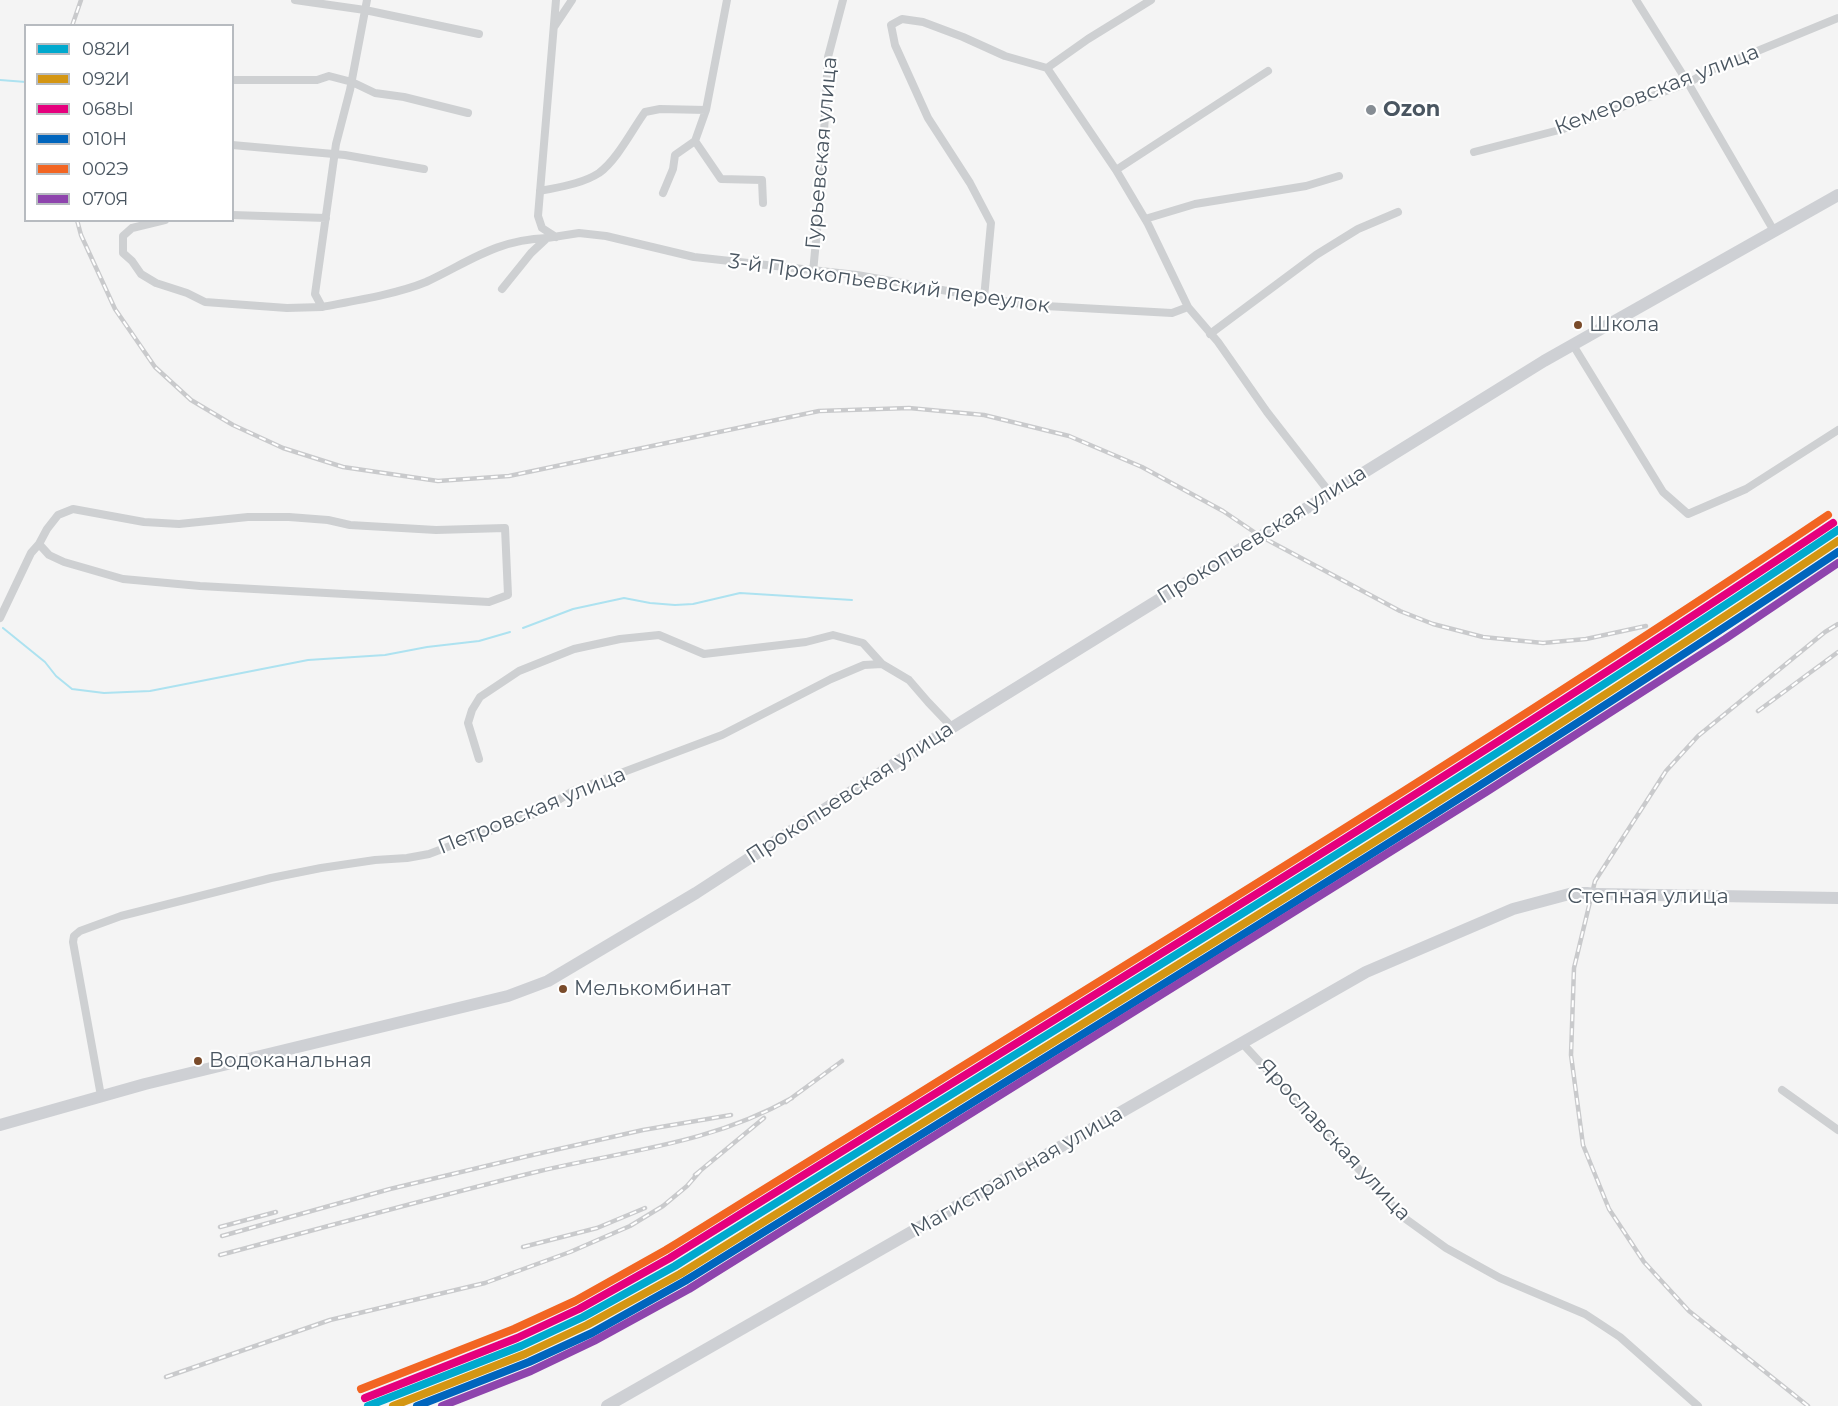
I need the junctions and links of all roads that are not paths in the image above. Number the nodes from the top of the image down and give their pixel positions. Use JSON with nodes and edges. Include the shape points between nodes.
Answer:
{"nodes":[{"id":1,"x":295,"y":0,"type":"edge"},
{"id":2,"x":367,"y":0,"type":"edge"},
{"id":3,"x":556,"y":0,"type":"edge"},
{"id":4,"x":572,"y":0,"type":"edge"},
{"id":5,"x":727,"y":0,"type":"edge"},
{"id":6,"x":843,"y":0,"type":"edge"},
{"id":7,"x":1151,"y":0,"type":"edge"},
{"id":8,"x":1636,"y":0,"type":"edge"},
{"id":9,"x":365,"y":10,"type":"junction"},
{"id":10,"x":1838,"y":18,"type":"edge"},
{"id":11,"x":552,"y":30,"type":"junction"},
{"id":12,"x":479,"y":34,"type":"dead end"},
{"id":13,"x":1047,"y":68,"type":"junction"},
{"id":14,"x":1268,"y":71,"type":"dead end"},
{"id":15,"x":234,"y":80,"type":"edge"},
{"id":16,"x":352,"y":82,"type":"junction"},
{"id":17,"x":1688,"y":83,"type":"junction"},
{"id":18,"x":706,"y":110,"type":"junction"},
{"id":19,"x":468,"y":113,"type":"dead end"},
{"id":20,"x":695,"y":141,"type":"junction"},
{"id":21,"x":234,"y":145,"type":"edge"},
{"id":22,"x":1474,"y":152,"type":"dead end"},
{"id":23,"x":335,"y":155,"type":"junction"},
{"id":24,"x":424,"y":169,"type":"dead end"},
{"id":25,"x":1116,"y":170,"type":"junction"},
{"id":26,"x":1339,"y":176,"type":"dead end"},
{"id":27,"x":540,"y":191,"type":"junction"},
{"id":28,"x":663,"y":194,"type":"dead end"},
{"id":29,"x":1838,"y":195,"type":"edge"},
{"id":30,"x":764,"y":203,"type":"dead end"},
{"id":31,"x":1398,"y":212,"type":"dead end"},
{"id":32,"x":234,"y":215,"type":"edge"},
{"id":33,"x":326,"y":218,"type":"junction"},
{"id":34,"x":1145,"y":219,"type":"junction"},
{"id":35,"x":157,"y":222,"type":"edge"},
{"id":36,"x":1774,"y":231,"type":"junction"},
{"id":37,"x":556,"y":237,"type":"junction"},
{"id":38,"x":546,"y":238,"type":"junction"},
{"id":39,"x":813,"y":272,"type":"junction"},
{"id":40,"x":502,"y":289,"type":"dead end"},
{"id":41,"x":984,"y":298,"type":"junction"},
{"id":42,"x":322,"y":307,"type":"junction"},
{"id":43,"x":1188,"y":307,"type":"junction"},
{"id":44,"x":1210,"y":334,"type":"junction"},
{"id":45,"x":1573,"y":345,"type":"junction"},
{"id":46,"x":1838,"y":430,"type":"edge"},
{"id":47,"x":1330,"y":494,"type":"junction"},
{"id":48,"x":39,"y":544,"type":"junction"},
{"id":49,"x":0,"y":618,"type":"edge"},
{"id":50,"x":882,"y":664,"type":"junction"},
{"id":51,"x":948,"y":723,"type":"dead end"},
{"id":52,"x":479,"y":759,"type":"dead end"},
{"id":53,"x":1838,"y":898,"type":"edge"},
{"id":54,"x":1430,"y":944,"type":"joint"},
{"id":55,"x":1243,"y":1044,"type":"junction"},
{"id":56,"x":1782,"y":1090,"type":"dead end"},
{"id":57,"x":100,"y":1096,"type":"junction"},
{"id":58,"x":0,"y":1125,"type":"edge"},
{"id":59,"x":1838,"y":1130,"type":"edge"},
{"id":60,"x":607,"y":1406,"type":"edge"},
{"id":61,"x":1698,"y":1406,"type":"edge"}],
"edges":[{"from":1,"to":9,"type":"street"},
{"from":2,"to":9,"type":"street"},
{"from":3,"to":11,"type":"street"},
{"from":4,"to":11,"type":"street"},
{"from":5,"to":18,"type":"street"},
{"from":6,"to":39,"type":"street","name":"Гурьевская улица","via":[[828,57]]},
{"from":7,"to":13,"type":"street"},
{"from":8,"to":17,"type":"street"},
{"from":9,"to":12,"type":"street"},
{"from":9,"to":16,"type":"street"},
{"from":10,"to":17,"type":"street","name":"Кемеровская улица"},
{"from":11,"to":27,"type":"street"},
{"from":13,"to":25,"type":"street"},
{"from":13,"to":41,"type":"street","via":[[1005,56],[923,22],[902,19],[891,25],[895,45],[928,118],[991,224]]},
{"from":14,"to":25,"type":"street"},
{"from":15,"to":16,"type":"street","via":[[317,80],[329,76]]},
{"from":16,"to":19,"type":"street","via":[[375,93]]},
{"from":16,"to":23,"type":"street"},
{"from":17,"to":22,"type":"street","name":"Кемеровская улица","via":[[1563,129]]},
{"from":17,"to":36,"type":"street"},
{"from":18,"to":20,"type":"street"},
{"from":18,"to":27,"type":"street","via":[[645,112],[599,173]]},
{"from":20,"to":28,"type":"street","via":[[675,155]]},
{"from":20,"to":30,"type":"street","via":[[721,178],[762,180]]},
{"from":21,"to":23,"type":"street"},
{"from":23,"to":24,"type":"street"},
{"from":23,"to":33,"type":"street"},
{"from":25,"to":34,"type":"street"},
{"from":26,"to":34,"type":"street","via":[[1306,186],[1195,204]]},
{"from":27,"to":37,"type":"street","via":[[538,216],[542,228]]},
{"from":29,"to":36,"type":"main road","name":"Прокопьевская улица"},
{"from":31,"to":44,"type":"street","via":[[1359,229],[1316,255]]},
{"from":32,"to":33,"type":"street"},
{"from":33,"to":42,"type":"street","via":[[315,294]]},
{"from":34,"to":43,"type":"street"},
{"from":35,"to":42,"type":"street","name":"3-й Прокопьевский переулок","via":[[132,228],[123,236],[123,253],[141,274],[205,302]]},
{"from":36,"to":45,"type":"main road","name":"Прокопьевская улица"},
{"from":37,"to":38,"type":"street","name":"3-й Прокопьевский переулок"},
{"from":37,"to":39,"type":"street","name":"3-й Прокопьевский переулок","via":[[579,233],[606,236],[694,257]]},
{"from":38,"to":40,"type":"street"},
{"from":38,"to":42,"type":"street","name":"3-й Прокопьевский переулок","via":[[496,247],[424,282]]},
{"from":39,"to":41,"type":"street","name":"3-й Прокопьевский переулок","via":[[888,280]]},
{"from":41,"to":43,"type":"street","name":"3-й Прокопьевский переулок","via":[[1027,305],[1172,313]]},
{"from":43,"to":44,"type":"street"},
{"from":44,"to":47,"type":"street"},
{"from":45,"to":46,"type":"street","via":[[1664,492],[1688,514],[1746,489]]},
{"from":45,"to":47,"type":"main road","name":"Прокопьевская улица"},
{"from":47,"to":57,"type":"main road","name":"Прокопьевская улица","via":[[911,753],[696,893],[548,981],[508,996]]},
{"from":48,"to":48,"type":"street","via":[[58,514],[73,509],[179,524],[289,517],[436,530],[506,528],[508,595],[489,602],[123,579],[64,562],[49,555]]},
{"from":48,"to":49,"type":"street"},
{"from":50,"to":51,"type":"street","via":[[909,680]]},
{"from":50,"to":52,"type":"street","via":[[863,643],[834,635],[704,654],[659,635],[574,649],[519,671],[480,697],[468,723]]},
{"from":50,"to":57,"type":"street","name":"Петровская улица","via":[[864,665],[722,735],[573,791],[537,813],[429,854],[272,878],[121,916],[80,931],[74,936],[74,953]]},
{"from":53,"to":54,"type":"main road","name":"Степная улица","via":[[1573,893],[1513,909]]},
{"from":54,"to":55,"type":"main road","name":"Магистральная улица","via":[[1366,972]]},
{"from":55,"to":60,"type":"main road","name":"Магистральная улица"},
{"from":55,"to":61,"type":"street","name":"Ярославская улица","via":[[1403,1217],[1446,1248],[1500,1278],[1585,1314],[1651,1362]]},
{"from":56,"to":59,"type":"street"},
{"from":57,"to":58,"type":"main road","name":"Прокопьевская улица"}]}
